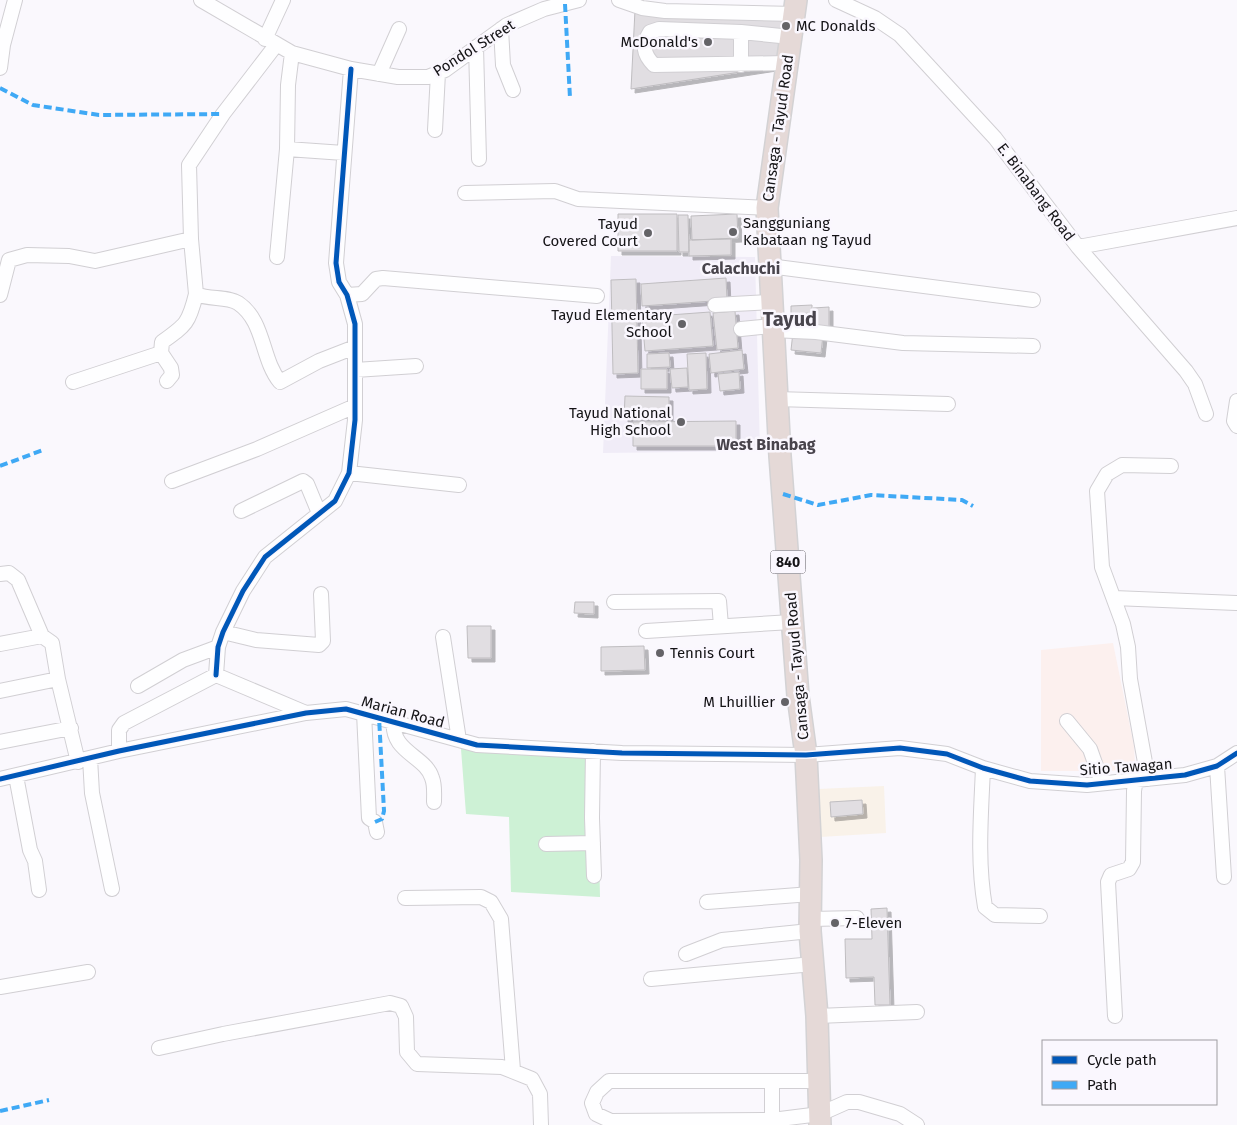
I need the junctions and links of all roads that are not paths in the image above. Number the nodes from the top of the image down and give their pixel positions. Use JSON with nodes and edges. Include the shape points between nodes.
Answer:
{"nodes":[{"id":1,"x":15,"y":0,"type":"edge"},
{"id":2,"x":201,"y":0,"type":"edge"},
{"id":3,"x":283,"y":0,"type":"edge"},
{"id":4,"x":580,"y":0,"type":"edge"},
{"id":5,"x":619,"y":0,"type":"edge"},
{"id":6,"x":836,"y":0,"type":"edge"},
{"id":7,"x":565,"y":2,"type":"edge"},
{"id":8,"x":542,"y":4,"type":"edge"},
{"id":9,"x":796,"y":7,"type":"edge"},
{"id":10,"x":400,"y":29,"type":"dead end"},
{"id":11,"x":501,"y":29,"type":"junction"},
{"id":12,"x":741,"y":32,"type":"junction"},
{"id":13,"x":791,"y":37,"type":"junction"},
{"id":14,"x":270,"y":42,"type":"junction"},
{"id":15,"x":476,"y":47,"type":"junction"},
{"id":16,"x":292,"y":52,"type":"junction"},
{"id":17,"x":787,"y":63,"type":"junction"},
{"id":18,"x":741,"y":64,"type":"junction"},
{"id":19,"x":0,"y":68,"type":"edge"},
{"id":20,"x":352,"y":69,"type":"junction"},
{"id":21,"x":438,"y":73,"type":"junction"},
{"id":22,"x":379,"y":74,"type":"junction"},
{"id":23,"x":513,"y":90,"type":"dead end"},
{"id":24,"x":435,"y":130,"type":"dead end"},
{"id":25,"x":287,"y":149,"type":"junction"},
{"id":26,"x":344,"y":153,"type":"junction"},
{"id":27,"x":479,"y":160,"type":"dead end"},
{"id":28,"x":465,"y":193,"type":"dead end"},
{"id":29,"x":766,"y":208,"type":"junction"},
{"id":30,"x":1237,"y":218,"type":"edge"},
{"id":31,"x":192,"y":239,"type":"junction"},
{"id":32,"x":1078,"y":247,"type":"junction"},
{"id":33,"x":6,"y":256,"type":"edge"},
{"id":34,"x":277,"y":257,"type":"dead end"},
{"id":35,"x":769,"y":266,"type":"junction"},
{"id":36,"x":196,"y":294,"type":"junction"},
{"id":37,"x":347,"y":294,"type":"junction"},
{"id":38,"x":0,"y":295,"type":"edge"},
{"id":39,"x":597,"y":296,"type":"dead end"},
{"id":40,"x":1033,"y":300,"type":"dead end"},
{"id":41,"x":771,"y":302,"type":"junction"},
{"id":42,"x":715,"y":306,"type":"dead end"},
{"id":43,"x":772,"y":328,"type":"junction"},
{"id":44,"x":741,"y":329,"type":"dead end"},
{"id":45,"x":1033,"y":346,"type":"dead end"},
{"id":46,"x":355,"y":347,"type":"junction"},
{"id":47,"x":160,"y":353,"type":"junction"},
{"id":48,"x":416,"y":366,"type":"dead end"},
{"id":49,"x":355,"y":370,"type":"junction"},
{"id":50,"x":167,"y":381,"type":"dead end"},
{"id":51,"x":73,"y":382,"type":"dead end"},
{"id":52,"x":776,"y":399,"type":"junction"},
{"id":53,"x":1237,"y":401,"type":"edge"},
{"id":54,"x":948,"y":404,"type":"dead end"},
{"id":55,"x":355,"y":406,"type":"junction"},
{"id":56,"x":1206,"y":414,"type":"dead end"},
{"id":57,"x":1237,"y":426,"type":"edge"},
{"id":58,"x":1171,"y":466,"type":"dead end"},
{"id":59,"x":348,"y":473,"type":"junction"},
{"id":60,"x":172,"y":482,"type":"dead end"},
{"id":61,"x":459,"y":485,"type":"dead end"},
{"id":62,"x":241,"y":511,"type":"dead end"},
{"id":63,"x":319,"y":513,"type":"junction"},
{"id":64,"x":0,"y":574,"type":"edge"},
{"id":65,"x":321,"y":594,"type":"dead end"},
{"id":66,"x":1114,"y":598,"type":"junction"},
{"id":67,"x":614,"y":602,"type":"dead end"},
{"id":68,"x":1236,"y":603,"type":"edge"},
{"id":69,"x":792,"y":622,"type":"junction"},
{"id":70,"x":721,"y":626,"type":"junction"},
{"id":71,"x":646,"y":630,"type":"dead end"},
{"id":72,"x":223,"y":632,"type":"junction"},
{"id":73,"x":42,"y":636,"type":"junction"},
{"id":74,"x":443,"y":637,"type":"dead end"},
{"id":75,"x":0,"y":644,"type":"edge"},
{"id":76,"x":218,"y":647,"type":"junction"},
{"id":77,"x":216,"y":675,"type":"junction"},
{"id":78,"x":58,"y":679,"type":"junction"},
{"id":79,"x":138,"y":686,"type":"dead end"},
{"id":80,"x":0,"y":691,"type":"edge"},
{"id":81,"x":306,"y":712,"type":"junction"},
{"id":82,"x":364,"y":713,"type":"junction"},
{"id":83,"x":394,"y":721,"type":"junction"},
{"id":84,"x":1067,"y":721,"type":"dead end"},
{"id":85,"x":70,"y":728,"type":"junction"},
{"id":86,"x":459,"y":740,"type":"junction"},
{"id":87,"x":0,"y":742,"type":"edge"},
{"id":88,"x":119,"y":751,"type":"junction"},
{"id":89,"x":594,"y":752,"type":"junction"},
{"id":90,"x":1237,"y":753,"type":"edge"},
{"id":91,"x":806,"y":755,"type":"junction"},
{"id":92,"x":84,"y":760,"type":"junction"},
{"id":93,"x":1217,"y":766,"type":"junction"},
{"id":94,"x":983,"y":768,"type":"junction"},
{"id":95,"x":16,"y":776,"type":"junction"},
{"id":96,"x":0,"y":779,"type":"edge"},
{"id":97,"x":1142,"y":779,"type":"junction"},
{"id":98,"x":1102,"y":783,"type":"junction"},
{"id":99,"x":434,"y":802,"type":"dead end"},
{"id":100,"x":377,"y":832,"type":"dead end"},
{"id":101,"x":592,"y":843,"type":"junction"},
{"id":102,"x":546,"y":844,"type":"dead end"},
{"id":103,"x":594,"y":876,"type":"dead end"},
{"id":104,"x":1224,"y":877,"type":"dead end"},
{"id":105,"x":112,"y":889,"type":"dead end"},
{"id":106,"x":40,"y":890,"type":"dead end"},
{"id":107,"x":811,"y":894,"type":"junction"},
{"id":108,"x":405,"y":898,"type":"dead end"},
{"id":109,"x":707,"y":902,"type":"dead end"},
{"id":110,"x":1040,"y":916,"type":"dead end"},
{"id":111,"x":857,"y":918,"type":"dead end"},
{"id":112,"x":810,"y":925,"type":"junction"},
{"id":113,"x":686,"y":954,"type":"dead end"},
{"id":114,"x":813,"y":964,"type":"junction"},
{"id":115,"x":88,"y":972,"type":"dead end"},
{"id":116,"x":651,"y":979,"type":"dead end"},
{"id":117,"x":0,"y":986,"type":"edge"},
{"id":118,"x":917,"y":1012,"type":"dead end"},
{"id":119,"x":817,"y":1016,"type":"junction"},
{"id":120,"x":1115,"y":1016,"type":"dead end"},
{"id":121,"x":159,"y":1048,"type":"dead end"},
{"id":122,"x":513,"y":1070,"type":"junction"},
{"id":123,"x":819,"y":1081,"type":"junction"},
{"id":124,"x":772,"y":1082,"type":"junction"},
{"id":125,"x":772,"y":1120,"type":"junction"},
{"id":126,"x":820,"y":1120,"type":"edge"},
{"id":127,"x":541,"y":1125,"type":"edge"},
{"id":128,"x":917,"y":1125,"type":"edge"}],
"edges":[{"from":1,"to":19,"type":"street"},
{"from":2,"to":14,"type":"street","name":"Pondol Street"},
{"from":3,"to":14,"type":"street"},
{"from":4,"to":7,"type":"street","name":"Pondol Street"},
{"from":5,"to":9,"type":"street","via":[[665,11]]},
{"from":6,"to":32,"type":"street","name":"E. Binabang Road","via":[[875,18],[900,36],[995,138]]},
{"from":7,"to":8,"type":"street","name":"Pondol Street"},
{"from":8,"to":11,"type":"street","name":"Pondol Street"},
{"from":9,"to":13,"type":"highway","name":"Cansaga - Tayud Road","number":"840"},
{"from":10,"to":22,"type":"street"},
{"from":11,"to":15,"type":"street","name":"Pondol Street"},
{"from":11,"to":23,"type":"street","via":[[503,65]]},
{"from":12,"to":13,"type":"street"},
{"from":12,"to":18,"type":"street"},
{"from":12,"to":18,"type":"street","via":[[660,29],[650,32],[644,41],[647,59],[654,65]]},
{"from":13,"to":17,"type":"highway","name":"Cansaga - Tayud Road","number":"840"},
{"from":14,"to":16,"type":"street","name":"Pondol Street"},
{"from":14,"to":31,"type":"street","via":[[189,165]]},
{"from":15,"to":21,"type":"street","name":"Pondol Street"},
{"from":15,"to":27,"type":"street"},
{"from":16,"to":20,"type":"street","name":"Pondol Street"},
{"from":16,"to":25,"type":"street"},
{"from":17,"to":18,"type":"street"},
{"from":17,"to":29,"type":"highway","name":"Cansaga - Tayud Road","number":"840"},
{"from":20,"to":22,"type":"street","name":"Pondol Street"},
{"from":20,"to":26,"type":"street"},
{"from":21,"to":22,"type":"street","name":"Pondol Street","via":[[428,77]]},
{"from":21,"to":24,"type":"street"},
{"from":25,"to":26,"type":"street"},
{"from":25,"to":34,"type":"street"},
{"from":26,"to":37,"type":"street","via":[[336,263],[339,282]]},
{"from":28,"to":29,"type":"street","via":[[555,191],[578,199]]},
{"from":29,"to":35,"type":"highway","name":"Cansaga - Tayud Road","number":"840"},
{"from":30,"to":32,"type":"street"},
{"from":31,"to":33,"type":"street","via":[[95,261],[68,256]]},
{"from":31,"to":36,"type":"street"},
{"from":32,"to":56,"type":"street","name":"E. Binabang Road","via":[[1186,371]]},
{"from":33,"to":38,"type":"street","via":[[9,260]]},
{"from":35,"to":40,"type":"street"},
{"from":35,"to":41,"type":"highway","name":"Cansaga - Tayud Road","number":"840"},
{"from":36,"to":46,"type":"street","via":[[236,302],[245,309],[262,339],[273,374],[280,382],[319,361]]},
{"from":36,"to":47,"type":"street","via":[[190,317],[182,328],[162,342]]},
{"from":37,"to":39,"type":"street","via":[[362,294],[376,279],[383,278]]},
{"from":37,"to":46,"type":"street"},
{"from":41,"to":42,"type":"street"},
{"from":41,"to":43,"type":"highway","name":"Cansaga - Tayud Road","number":"840"},
{"from":43,"to":44,"type":"street"},
{"from":43,"to":45,"type":"street","via":[[903,343]]},
{"from":43,"to":52,"type":"highway","name":"Cansaga - Tayud Road","number":"840"},
{"from":46,"to":49,"type":"street"},
{"from":47,"to":50,"type":"street","via":[[171,368],[172,375]]},
{"from":47,"to":51,"type":"street"},
{"from":48,"to":49,"type":"street"},
{"from":49,"to":55,"type":"street"},
{"from":52,"to":54,"type":"street"},
{"from":52,"to":69,"type":"highway","name":"Cansaga - Tayud Road","number":"840"},
{"from":53,"to":57,"type":"street","via":[[1234,422]]},
{"from":55,"to":59,"type":"street"},
{"from":55,"to":60,"type":"street"},
{"from":58,"to":66,"type":"street","via":[[1122,465],[1107,474],[1098,491],[1102,567]]},
{"from":59,"to":61,"type":"street"},
{"from":59,"to":63,"type":"street","via":[[335,501]]},
{"from":62,"to":63,"type":"street","via":[[303,481]]},
{"from":63,"to":72,"type":"street","via":[[265,557]]},
{"from":64,"to":73,"type":"street","via":[[9,573],[18,580]]},
{"from":65,"to":72,"type":"street","via":[[323,641],[319,645],[256,640]]},
{"from":66,"to":68,"type":"street"},
{"from":66,"to":97,"type":"street","via":[[1128,647]]},
{"from":67,"to":70,"type":"street","via":[[719,602]]},
{"from":69,"to":70,"type":"street"},
{"from":69,"to":91,"type":"highway","name":"Cansaga - Tayud Road","number":"840"},
{"from":70,"to":71,"type":"street"},
{"from":72,"to":76,"type":"street"},
{"from":73,"to":75,"type":"street"},
{"from":73,"to":78,"type":"street","via":[[52,642]]},
{"from":74,"to":86,"type":"street"},
{"from":76,"to":77,"type":"street"},
{"from":76,"to":79,"type":"street","via":[[183,660]]},
{"from":77,"to":81,"type":"street"},
{"from":77,"to":88,"type":"street","via":[[124,723],[119,730]]},
{"from":78,"to":80,"type":"street"},
{"from":78,"to":85,"type":"street"},
{"from":81,"to":82,"type":"street","name":"Marian Road","via":[[346,709]]},
{"from":81,"to":88,"type":"street","name":"Marian Road"},
{"from":82,"to":83,"type":"street","name":"Marian Road"},
{"from":82,"to":100,"type":"street","via":[[369,818],[375,822]]},
{"from":83,"to":86,"type":"street","name":"Marian Road"},
{"from":83,"to":99,"type":"street","via":[[392,732],[398,741],[432,778]]},
{"from":84,"to":98,"type":"street","via":[[1090,749]]},
{"from":85,"to":87,"type":"street"},
{"from":85,"to":92,"type":"street"},
{"from":86,"to":89,"type":"street","name":"Marian Road","via":[[477,746]]},
{"from":88,"to":92,"type":"street","name":"Marian Road"},
{"from":89,"to":91,"type":"street","name":"Marian Road"},
{"from":89,"to":101,"type":"street"},
{"from":90,"to":93,"type":"street","name":"Sitio Tawagan"},
{"from":91,"to":94,"type":"street","name":"Sitio Tawagan","via":[[900,748],[947,754]]},
{"from":91,"to":107,"type":"highway","name":"Cansaga - Tayud Road","number":"840"},
{"from":92,"to":95,"type":"street","name":"Marian Road"},
{"from":92,"to":105,"type":"street"},
{"from":93,"to":97,"type":"street","name":"Sitio Tawagan","via":[[1185,775]]},
{"from":93,"to":104,"type":"street"},
{"from":94,"to":98,"type":"street","name":"Sitio Tawagan","via":[[1030,781]]},
{"from":94,"to":110,"type":"street","via":[[980,838],[981,888],[985,907],[995,915]]},
{"from":95,"to":96,"type":"street","name":"Marian Road"},
{"from":95,"to":106,"type":"street"},
{"from":97,"to":98,"type":"street","name":"Sitio Tawagan"},
{"from":97,"to":120,"type":"street","via":[[1134,790],[1133,862],[1129,869],[1112,875],[1108,882]]},
{"from":101,"to":102,"type":"street"},
{"from":101,"to":103,"type":"street"},
{"from":107,"to":109,"type":"street"},
{"from":107,"to":112,"type":"highway","name":"Cansaga - Tayud Road","number":"840"},
{"from":108,"to":122,"type":"street","via":[[481,897],[491,902],[501,919]]},
{"from":111,"to":112,"type":"street"},
{"from":112,"to":113,"type":"street","via":[[722,940]]},
{"from":112,"to":114,"type":"highway","name":"Cansaga - Tayud Road","number":"840"},
{"from":114,"to":116,"type":"street"},
{"from":114,"to":119,"type":"highway","name":"Cansaga - Tayud Road","number":"840"},
{"from":115,"to":117,"type":"street"},
{"from":118,"to":119,"type":"street"},
{"from":119,"to":123,"type":"highway","name":"Cansaga - Tayud Road","number":"840"},
{"from":121,"to":122,"type":"street","via":[[390,1003],[401,1006],[406,1017],[407,1052],[417,1064]]},
{"from":122,"to":127,"type":"street","via":[[532,1079],[540,1094]]},
{"from":123,"to":124,"type":"street"},
{"from":123,"to":126,"type":"highway","name":"Cansaga - Tayud Road","number":"840"},
{"from":124,"to":125,"type":"street"},
{"from":124,"to":125,"type":"street","via":[[609,1081],[597,1092],[592,1104],[596,1114],[611,1121]]},
{"from":125,"to":126,"type":"street"},
{"from":126,"to":128,"type":"street","via":[[847,1102],[859,1102],[900,1114]]}]}
